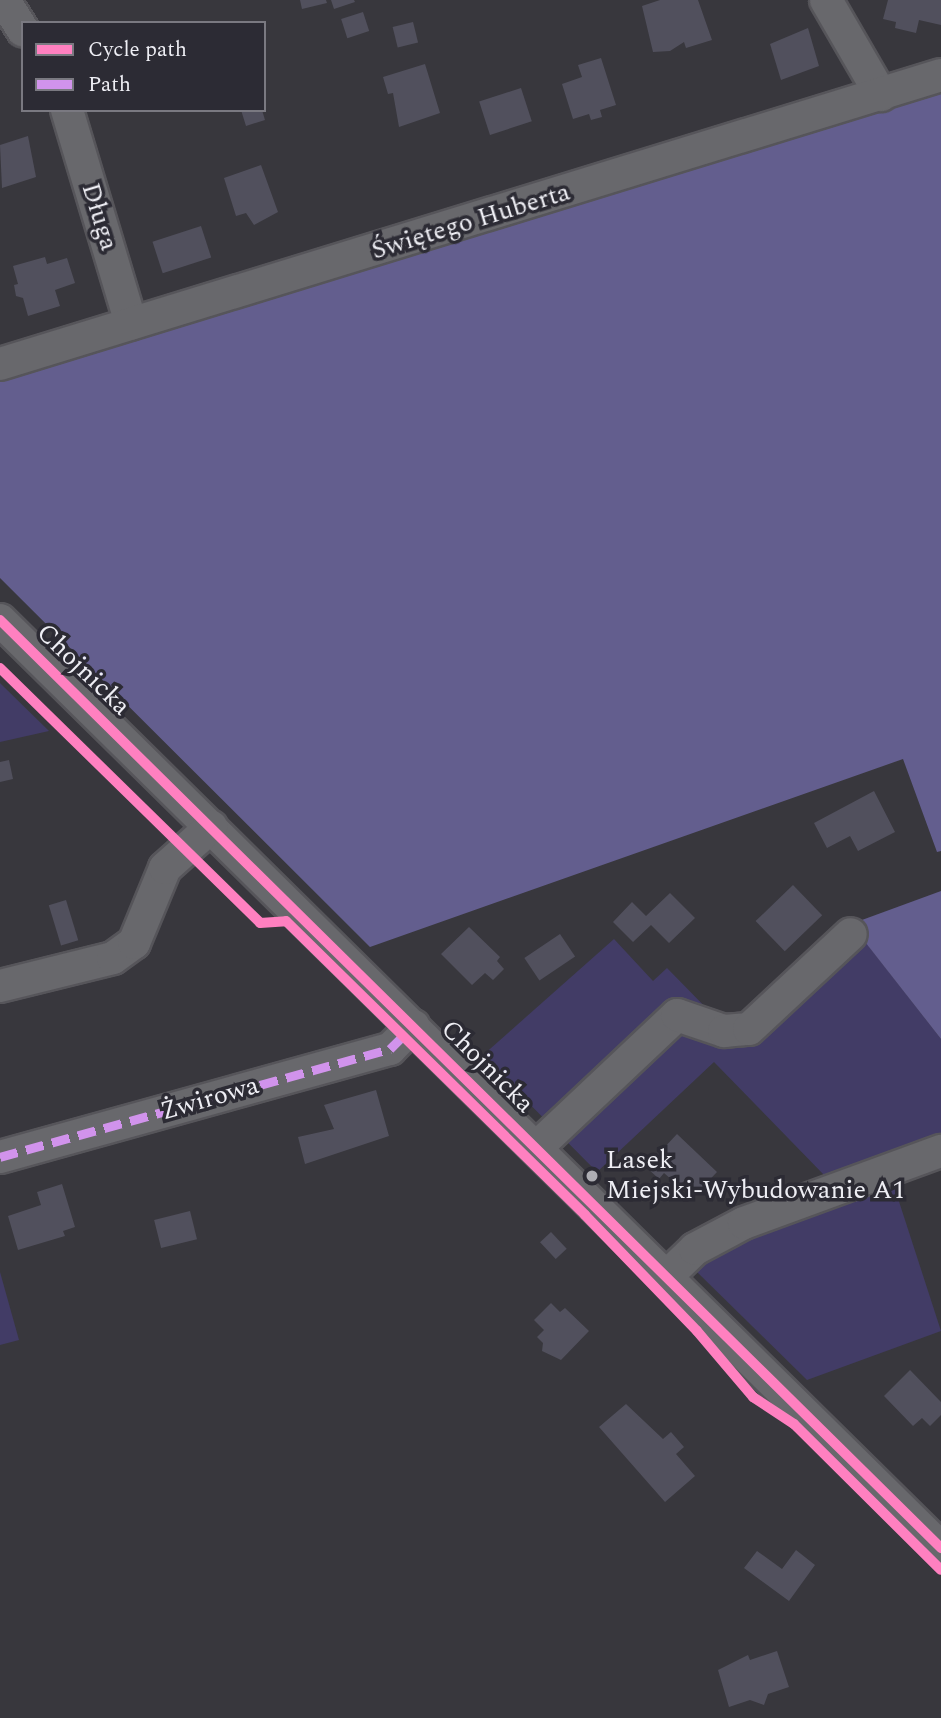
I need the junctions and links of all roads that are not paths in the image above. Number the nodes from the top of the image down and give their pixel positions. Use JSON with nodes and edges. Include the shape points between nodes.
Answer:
{"nodes":[{"id":1,"x":4,"y":0,"type":"edge"},
{"id":2,"x":826,"y":0,"type":"edge"},
{"id":3,"x":21,"y":29,"type":"edge"},
{"id":4,"x":941,"y":75,"type":"edge"},
{"id":5,"x":881,"y":95,"type":"junction"},
{"id":6,"x":68,"y":112,"type":"edge"},
{"id":7,"x":131,"y":324,"type":"junction"},
{"id":8,"x":0,"y":365,"type":"edge"},
{"id":9,"x":0,"y":620,"type":"edge"},
{"id":10,"x":211,"y":827,"type":"junction"},
{"id":11,"x":851,"y":934,"type":"dead end"},
{"id":12,"x":0,"y":986,"type":"edge"},
{"id":13,"x":412,"y":1026,"type":"junction"},
{"id":14,"x":536,"y":1148,"type":"junction"},
{"id":15,"x":941,"y":1151,"type":"edge"},
{"id":16,"x":0,"y":1157,"type":"edge"},
{"id":17,"x":666,"y":1277,"type":"junction"},
{"id":18,"x":939,"y":1543,"type":"edge"}],
"edges":[{"from":1,"to":3,"type":"street"},
{"from":2,"to":5,"type":"street"},
{"from":4,"to":5,"type":"street","name":"Świętego Huberta"},
{"from":5,"to":7,"type":"street","name":"Świętego Huberta"},
{"from":6,"to":7,"type":"street","name":"Długa"},
{"from":7,"to":8,"type":"street","name":"Świętego Huberta"},
{"from":9,"to":10,"type":"street","name":"Chojnicka"},
{"from":10,"to":12,"type":"street","via":[[165,868],[134,943],[113,958]]},
{"from":10,"to":13,"type":"street","name":"Chojnicka"},
{"from":11,"to":14,"type":"street","via":[[749,1029],[724,1031],[677,1015]]},
{"from":13,"to":14,"type":"street","name":"Chojnicka"},
{"from":13,"to":16,"type":"street","name":"Żwirowa","via":[[390,1049]]},
{"from":14,"to":17,"type":"street","name":"Chojnicka"},
{"from":15,"to":17,"type":"street","via":[[744,1223],[695,1249]]},
{"from":17,"to":18,"type":"street","name":"Chojnicka"}]}
